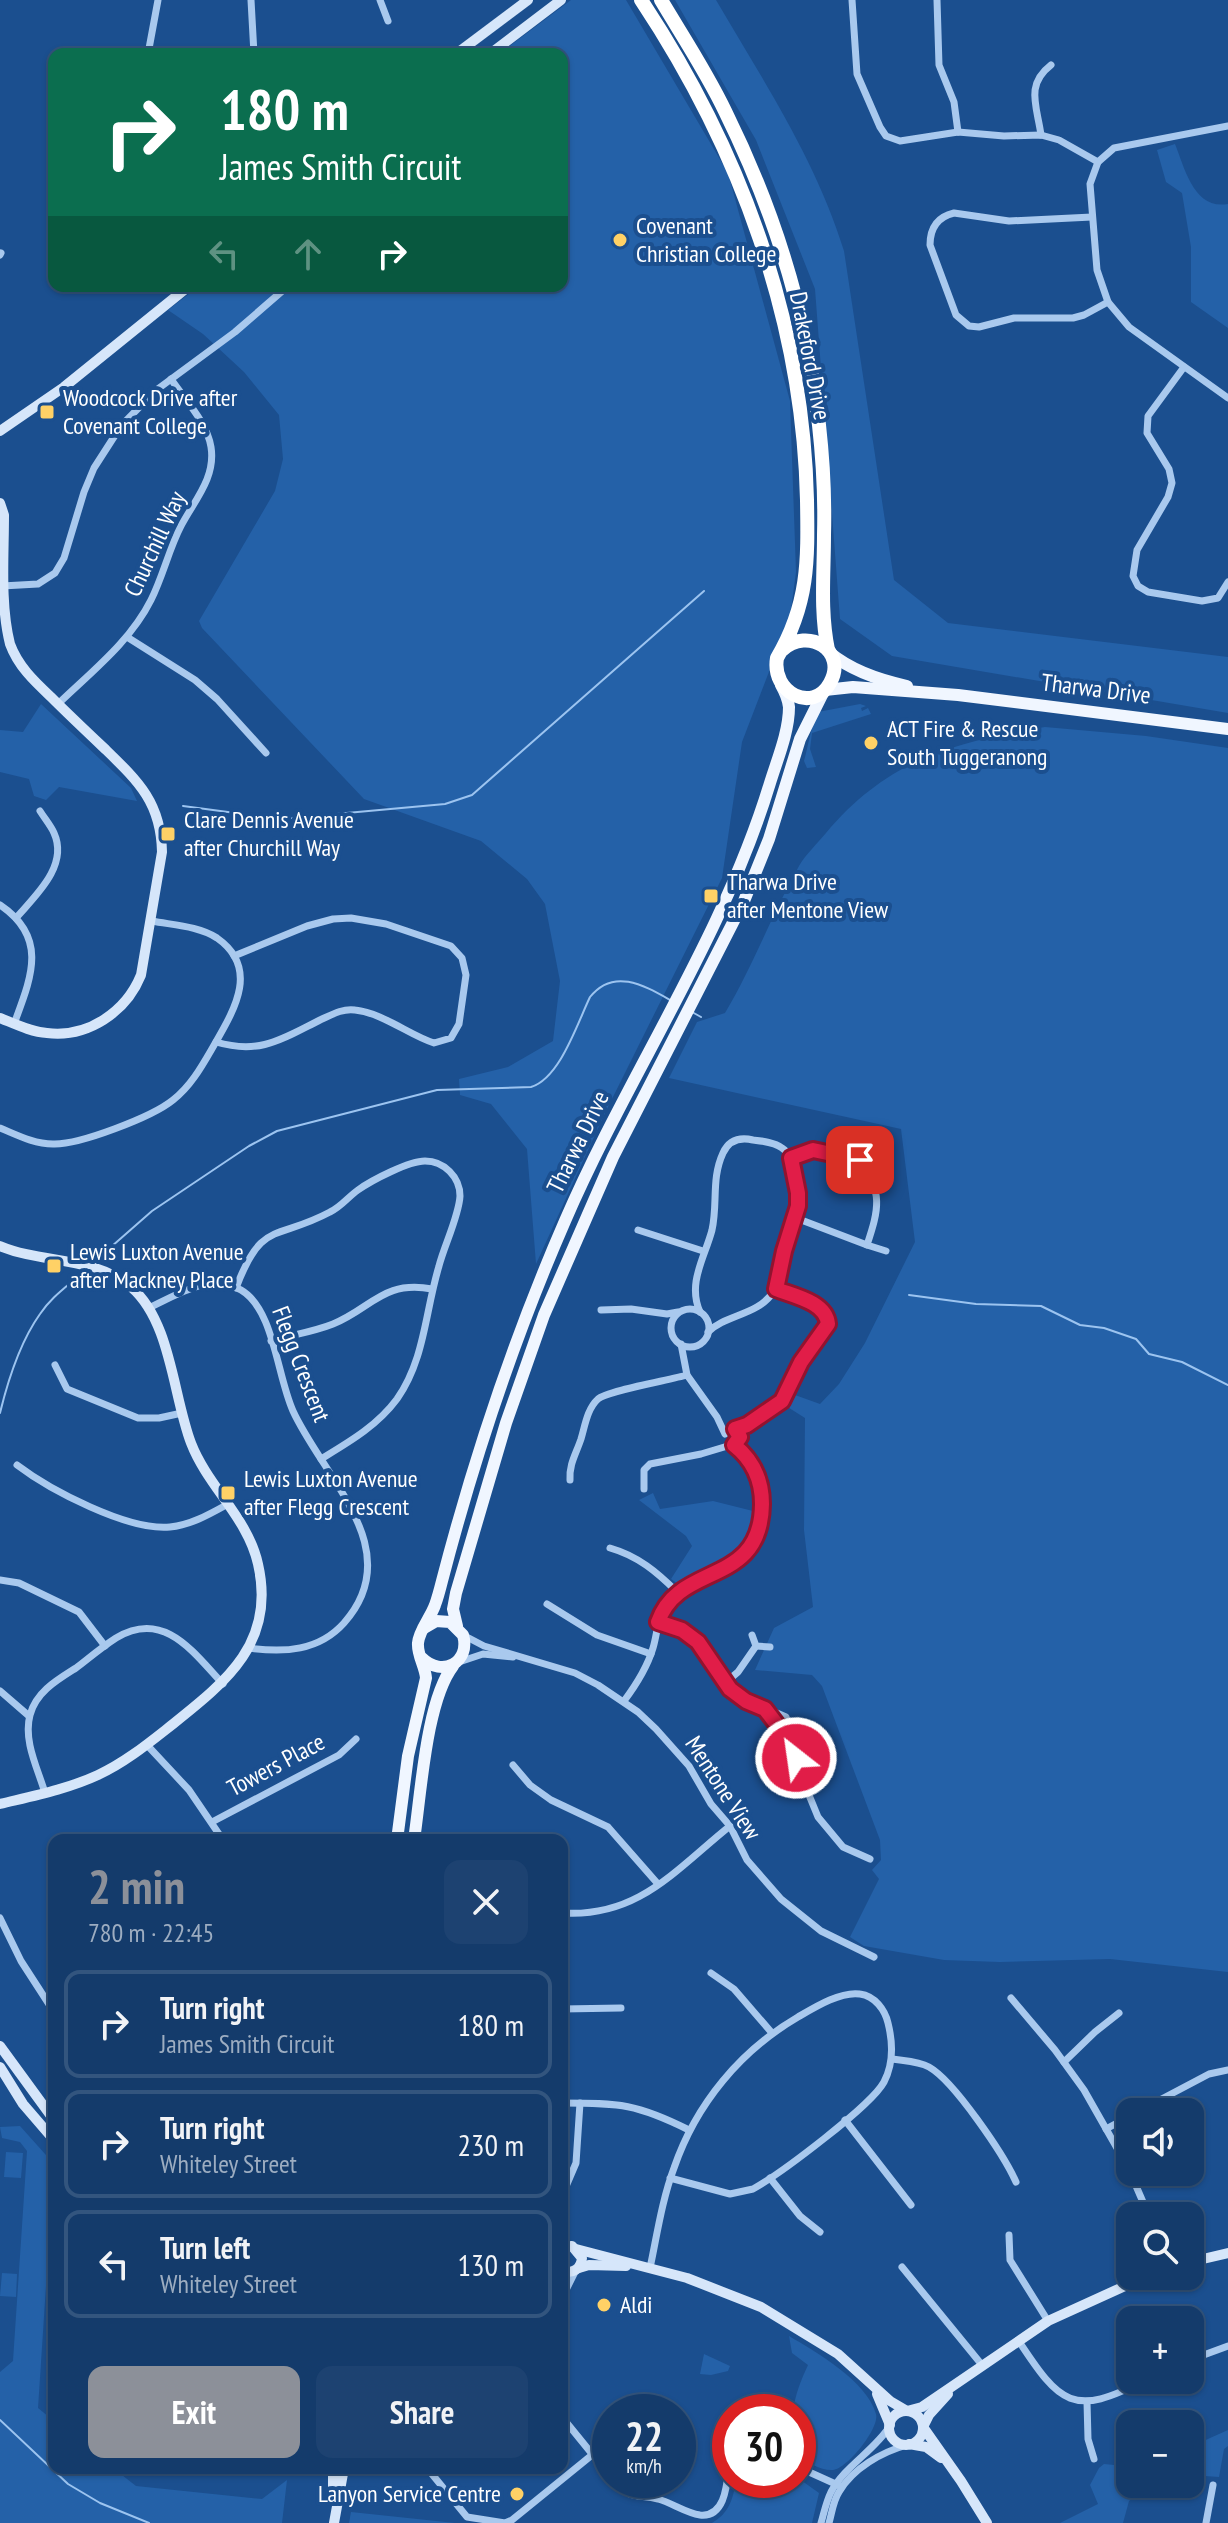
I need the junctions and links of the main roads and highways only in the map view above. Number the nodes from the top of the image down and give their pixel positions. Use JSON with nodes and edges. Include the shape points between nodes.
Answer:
{"nodes":[{"id":1,"x":641,"y":0,"type":"edge"},
{"id":2,"x":661,"y":0,"type":"edge"},
{"id":3,"x":782,"y":650,"type":"junction"},
{"id":4,"x":829,"y":652,"type":"junction"},
{"id":5,"x":781,"y":685,"type":"junction"},
{"id":6,"x":824,"y":690,"type":"junction"},
{"id":7,"x":958,"y":695,"type":"junction"},
{"id":8,"x":1228,"y":729,"type":"edge"},
{"id":9,"x":423,"y":1629,"type":"junction"},
{"id":10,"x":460,"y":1630,"type":"junction"},
{"id":11,"x":422,"y":1658,"type":"junction"},
{"id":12,"x":455,"y":1664,"type":"junction"},
{"id":13,"x":398,"y":1834,"type":"edge"},
{"id":14,"x":415,"y":1834,"type":"edge"}],
"edges":[{"from":1,"to":3,"type":"highway","name":"Drakeford Drive","via":[[710,119],[741,186],[792,356],[803,433],[805,592]]},
{"from":2,"to":4,"type":"highway","name":"Drakeford Drive","via":[[725,110],[774,225],[796,298],[819,425],[822,605]]},
{"from":3,"to":4,"type":"highway","via":[[805,639]]},
{"from":3,"to":5,"type":"highway","via":[[776,667]]},
{"from":4,"to":6,"type":"highway","via":[[834,672]]},
{"from":4,"to":7,"type":"main road","name":"Tharwa Drive","via":[[884,681]]},
{"from":5,"to":6,"type":"highway","via":[[806,698]]},
{"from":5,"to":9,"type":"main road","name":"Tharwa Drive","via":[[788,719],[763,806],[726,901],[603,1139],[537,1288]]},
{"from":6,"to":7,"type":"main road","name":"Tharwa Drive","via":[[853,687]]},
{"from":6,"to":10,"type":"main road","name":"Tharwa Drive","via":[[800,739],[752,884],[613,1157],[544,1315],[485,1488],[456,1593],[453,1609]]},
{"from":7,"to":8,"type":"main road","name":"Tharwa Drive"},
{"from":9,"to":10,"type":"main road","via":[[436,1621]]},
{"from":9,"to":11,"type":"main road","via":[[418,1644]]},
{"from":10,"to":12,"type":"main road","via":[[465,1649]]},
{"from":11,"to":12,"type":"main road","via":[[436,1668]]},
{"from":11,"to":13,"type":"main road","via":[[426,1678],[410,1743]]},
{"from":12,"to":14,"type":"main road","via":[[440,1687],[432,1716]]}]}
